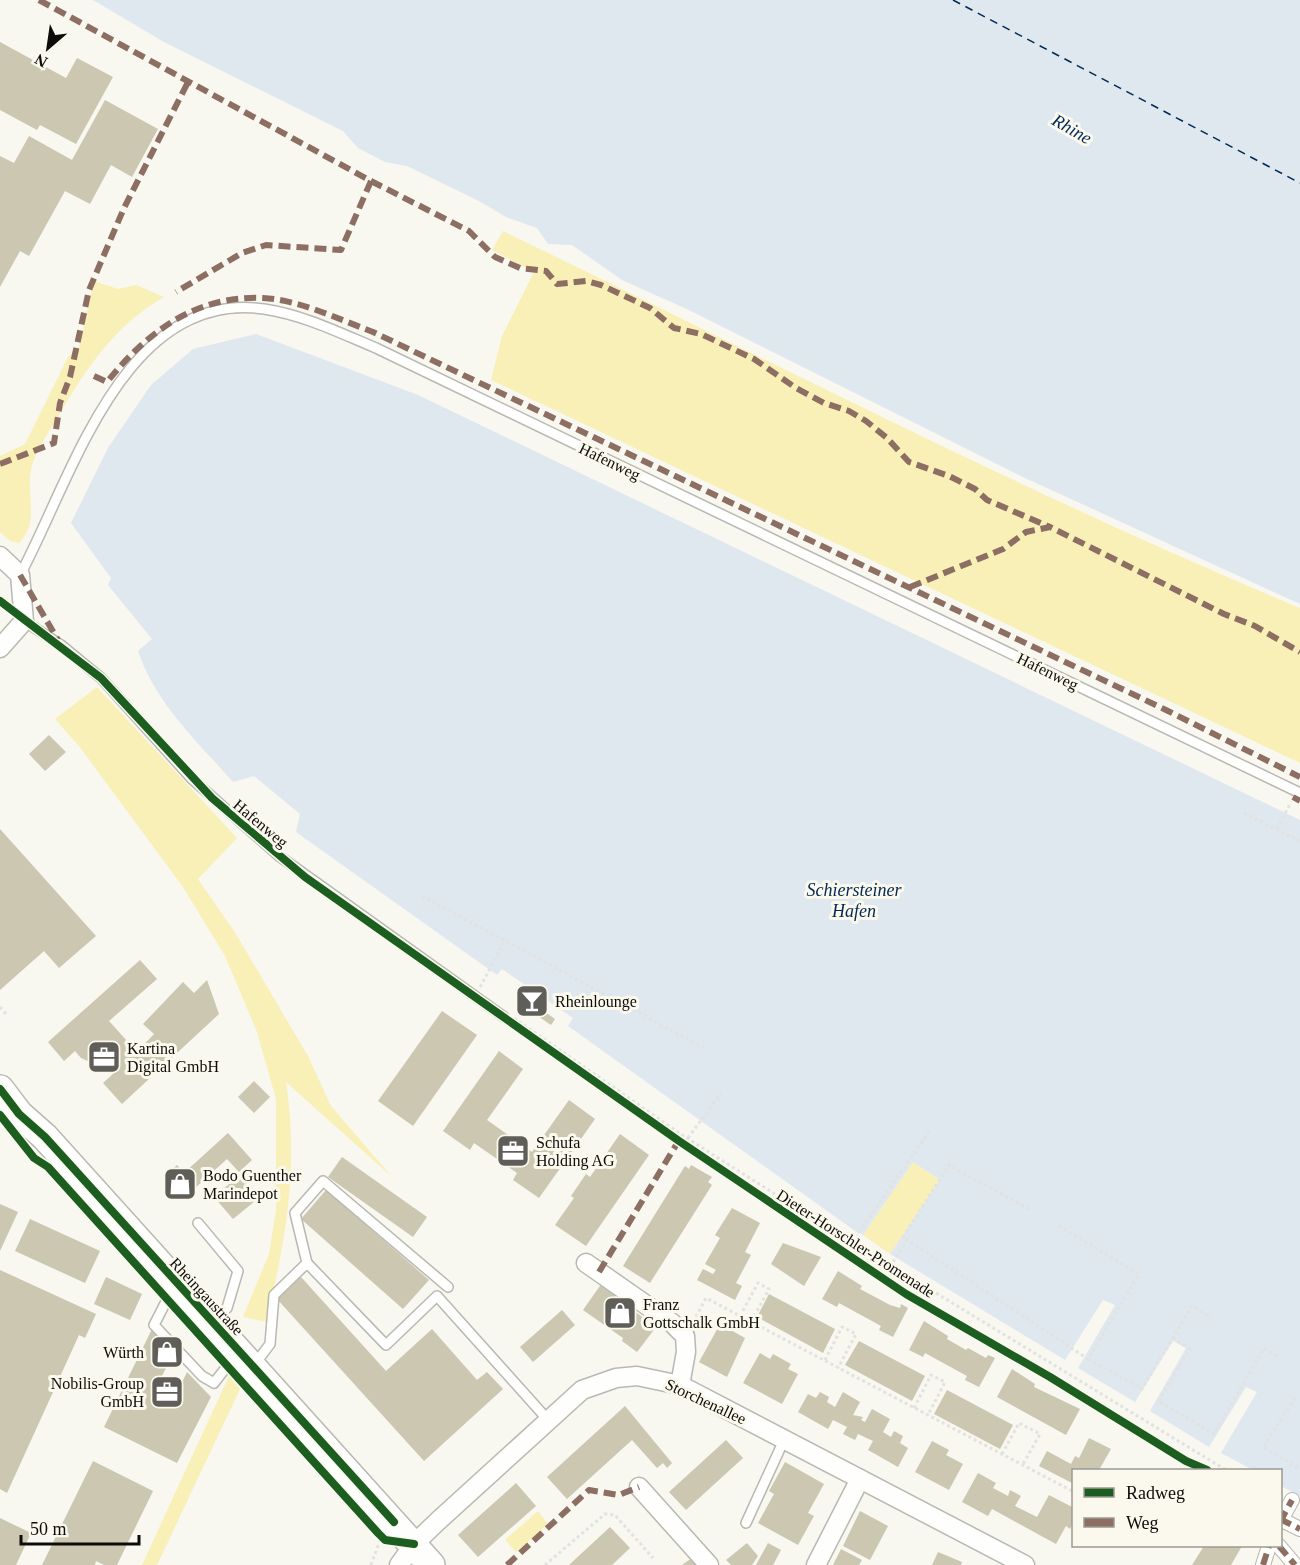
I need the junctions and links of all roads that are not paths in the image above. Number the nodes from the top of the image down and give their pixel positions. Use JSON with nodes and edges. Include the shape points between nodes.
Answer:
{"nodes":[{"id":1,"x":0,"y":556,"type":"edge"},
{"id":2,"x":20,"y":574,"type":"junction"},
{"id":3,"x":24,"y":621,"type":"junction"},
{"id":4,"x":0,"y":648,"type":"edge"},
{"id":5,"x":1297,"y":795,"type":"edge"},
{"id":6,"x":504,"y":1017,"type":"road end"},
{"id":7,"x":0,"y":1089,"type":"edge"},
{"id":8,"x":198,"y":1223,"type":"dead end"},
{"id":9,"x":307,"y":1263,"type":"junction"},
{"id":10,"x":586,"y":1263,"type":"dead end"},
{"id":11,"x":176,"y":1282,"type":"junction"},
{"id":12,"x":448,"y":1287,"type":"dead end"},
{"id":13,"x":213,"y":1323,"type":"junction"},
{"id":14,"x":246,"y":1358,"type":"junction"},
{"id":15,"x":680,"y":1385,"type":"junction"},
{"id":16,"x":548,"y":1420,"type":"junction"},
{"id":17,"x":784,"y":1440,"type":"junction"},
{"id":18,"x":860,"y":1479,"type":"junction"},
{"id":19,"x":639,"y":1487,"type":"dead end"},
{"id":20,"x":1292,"y":1500,"type":"dead end"},
{"id":21,"x":1282,"y":1518,"type":"edge"},
{"id":22,"x":1282,"y":1520,"type":"edge"},
{"id":23,"x":746,"y":1523,"type":"dead end"},
{"id":24,"x":1300,"y":1529,"type":"edge"},
{"id":25,"x":1268,"y":1547,"type":"edge"},
{"id":26,"x":1281,"y":1547,"type":"edge"},
{"id":27,"x":399,"y":1555,"type":"edge"},
{"id":28,"x":985,"y":1557,"type":"edge"},
{"id":29,"x":431,"y":1565,"type":"edge"},
{"id":30,"x":709,"y":1565,"type":"edge"},
{"id":31,"x":816,"y":1565,"type":"edge"},
{"id":32,"x":1025,"y":1565,"type":"edge"},
{"id":33,"x":1263,"y":1565,"type":"edge"},
{"id":34,"x":1295,"y":1565,"type":"edge"}],
"edges":[{"from":1,"to":2,"type":"street"},
{"from":2,"to":3,"type":"street"},
{"from":2,"to":5,"type":"lane","name":"Hafenweg","via":[[85,438],[135,362],[182,324],[221,310],[262,309],[299,316],[376,348]]},
{"from":3,"to":4,"type":"street"},
{"from":3,"to":6,"type":"lane","name":"Hafenweg","via":[[101,678],[192,779],[279,856]]},
{"from":7,"to":11,"type":"main road","name":"Rheingaustraße","via":[[17,1100],[45,1137]]},
{"from":8,"to":13,"type":"lane","via":[[238,1272],[227,1308]]},
{"from":9,"to":12,"type":"lane","via":[[295,1213],[323,1181]]},
{"from":9,"to":14,"type":"lane","via":[[274,1295],[270,1344]]},
{"from":9,"to":16,"type":"lane","via":[[386,1345],[437,1296]]},
{"from":10,"to":15,"type":"street","via":[[685,1336]]},
{"from":11,"to":13,"type":"main road","name":"Rheingaustraße"},
{"from":11,"to":14,"type":"lane","via":[[154,1325],[201,1376],[214,1383]]},
{"from":13,"to":14,"type":"main road","name":"Rheingaustraße"},
{"from":14,"to":27,"type":"main road","name":"Rheingaustraße"},
{"from":15,"to":16,"type":"street","name":"Storchenallee","via":[[637,1376],[596,1383],[582,1390]]},
{"from":15,"to":17,"type":"street","name":"Storchenallee"},
{"from":16,"to":27,"type":"street","name":"Storchenallee"},
{"from":17,"to":18,"type":"street","name":"Storchenallee"},
{"from":17,"to":23,"type":"lane"},
{"from":18,"to":28,"type":"street","name":"Storchenallee"},
{"from":18,"to":31,"type":"street"},
{"from":19,"to":30,"type":"street"},
{"from":20,"to":21,"type":"street"},
{"from":22,"to":24,"type":"street"},
{"from":25,"to":33,"type":"street"},
{"from":26,"to":34,"type":"street"},
{"from":27,"to":29,"type":"main road","name":"Rheingaustraße"},
{"from":28,"to":32,"type":"street","name":"Storchenallee"}]}
